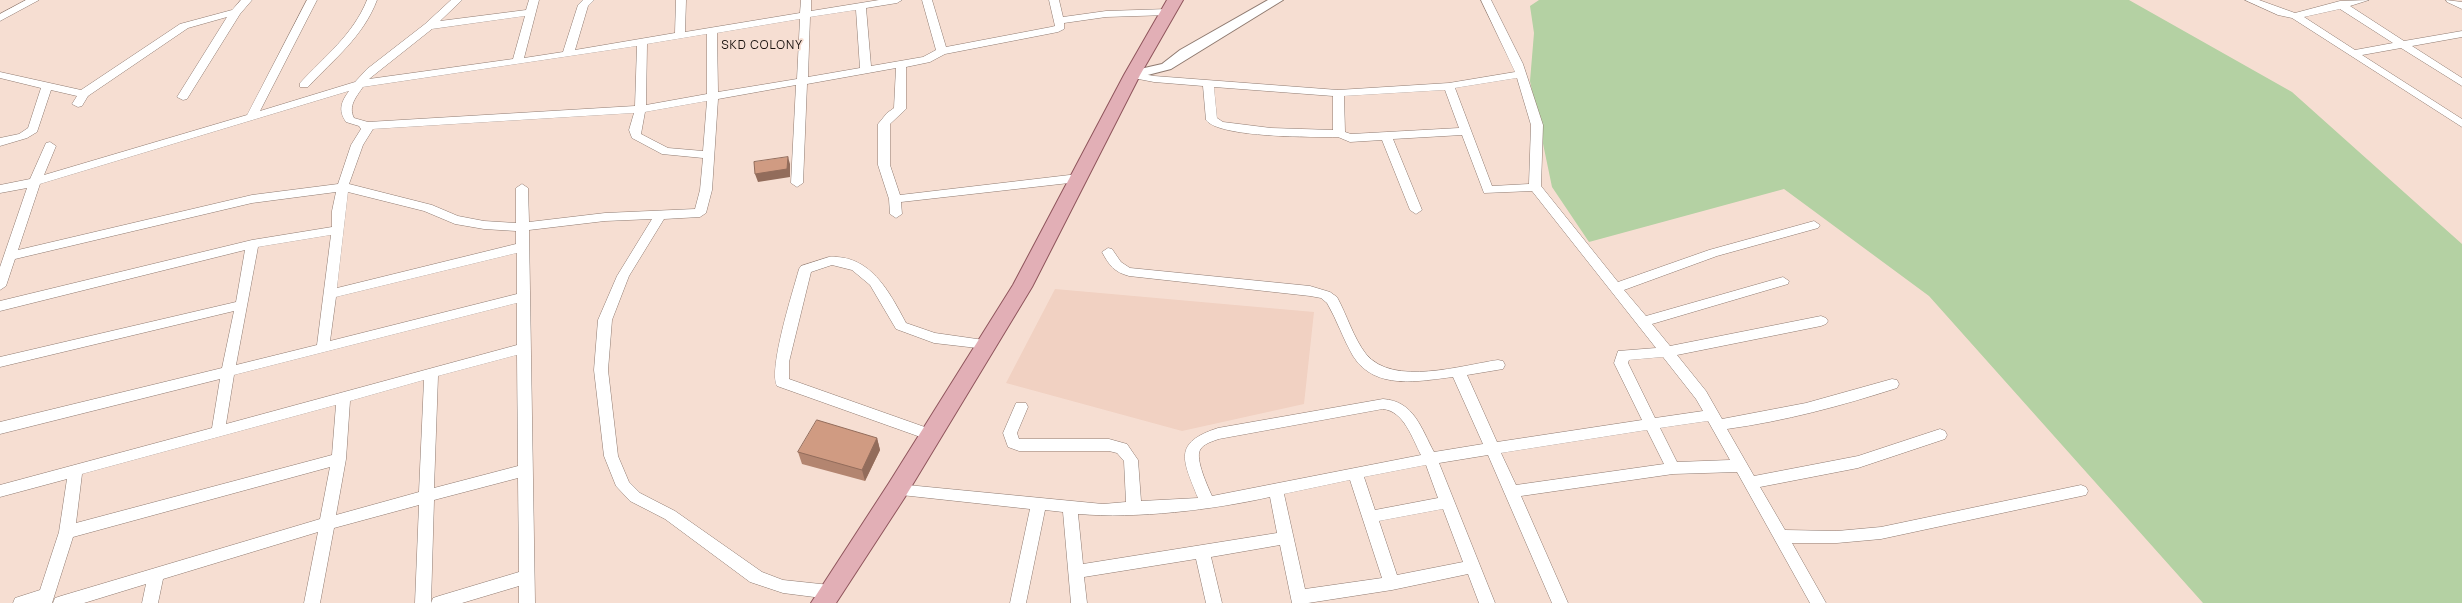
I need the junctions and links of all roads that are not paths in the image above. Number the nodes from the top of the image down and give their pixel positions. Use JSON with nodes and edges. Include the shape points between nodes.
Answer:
{"nodes":[{"id":1,"x":34,"y":0,"type":"edge"},
{"id":2,"x":247,"y":0,"type":"edge"},
{"id":3,"x":312,"y":0,"type":"edge"},
{"id":4,"x":372,"y":0,"type":"edge"},
{"id":5,"x":457,"y":0,"type":"edge"},
{"id":6,"x":534,"y":0,"type":"edge"},
{"id":7,"x":589,"y":0,"type":"edge"},
{"id":8,"x":681,"y":0,"type":"edge"},
{"id":9,"x":806,"y":0,"type":"edge"},
{"id":10,"x":897,"y":0,"type":"edge"},
{"id":11,"x":927,"y":0,"type":"edge"},
{"id":12,"x":1054,"y":0,"type":"edge"},
{"id":13,"x":1277,"y":0,"type":"edge"},
{"id":14,"x":1486,"y":0,"type":"edge"},
{"id":15,"x":2250,"y":0,"type":"edge"},
{"id":16,"x":2364,"y":0,"type":"edge"},
{"id":17,"x":2451,"y":0,"type":"edge"},
{"id":18,"x":2340,"y":4,"type":"junction"},
{"id":19,"x":861,"y":6,"type":"junction"},
{"id":20,"x":1171,"y":6,"type":"edge"},
{"id":21,"x":2462,"y":6,"type":"edge"},
{"id":22,"x":236,"y":12,"type":"junction"},
{"id":23,"x":531,"y":12,"type":"junction"},
{"id":24,"x":806,"y":15,"type":"junction"},
{"id":25,"x":2295,"y":16,"type":"junction"},
{"id":26,"x":0,"y":18,"type":"edge"},
{"id":27,"x":1059,"y":21,"type":"junction"},
{"id":28,"x":429,"y":26,"type":"junction"},
{"id":29,"x":712,"y":30,"type":"junction"},
{"id":30,"x":2462,"y":34,"type":"edge"},
{"id":31,"x":680,"y":35,"type":"junction"},
{"id":32,"x":642,"y":42,"type":"junction"},
{"id":33,"x":2401,"y":44,"type":"junction"},
{"id":34,"x":942,"y":51,"type":"junction"},
{"id":35,"x":2355,"y":53,"type":"junction"},
{"id":36,"x":568,"y":54,"type":"junction"},
{"id":37,"x":518,"y":62,"type":"junction"},
{"id":38,"x":901,"y":64,"type":"junction"},
{"id":39,"x":866,"y":70,"type":"junction"},
{"id":40,"x":1521,"y":74,"type":"junction"},
{"id":41,"x":1132,"y":75,"type":"junction"},
{"id":42,"x":1,"y":78,"type":"edge"},
{"id":43,"x":803,"y":81,"type":"junction"},
{"id":44,"x":1208,"y":83,"type":"junction"},
{"id":45,"x":2462,"y":83,"type":"edge"},
{"id":46,"x":359,"y":84,"type":"junction"},
{"id":47,"x":304,"y":85,"type":"dead end"},
{"id":48,"x":47,"y":86,"type":"junction"},
{"id":49,"x":1448,"y":86,"type":"junction"},
{"id":50,"x":1338,"y":94,"type":"junction"},
{"id":51,"x":713,"y":96,"type":"junction"},
{"id":52,"x":182,"y":97,"type":"dead end"},
{"id":53,"x":640,"y":109,"type":"junction"},
{"id":54,"x":251,"y":117,"type":"junction"},
{"id":55,"x":2462,"y":124,"type":"edge"},
{"id":56,"x":366,"y":126,"type":"junction"},
{"id":57,"x":1466,"y":131,"type":"junction"},
{"id":58,"x":1339,"y":134,"type":"junction"},
{"id":59,"x":1386,"y":136,"type":"junction"},
{"id":60,"x":0,"y":142,"type":"edge"},
{"id":61,"x":50,"y":146,"type":"dead end"},
{"id":62,"x":707,"y":155,"type":"junction"},
{"id":63,"x":1078,"y":178,"type":"junction"},
{"id":64,"x":35,"y":181,"type":"junction"},
{"id":65,"x":797,"y":183,"type":"dead end"},
{"id":66,"x":344,"y":187,"type":"junction"},
{"id":67,"x":1534,"y":187,"type":"junction"},
{"id":68,"x":522,"y":188,"type":"dead end"},
{"id":69,"x":0,"y":189,"type":"edge"},
{"id":70,"x":895,"y":199,"type":"junction"},
{"id":71,"x":1416,"y":210,"type":"dead end"},
{"id":72,"x":661,"y":214,"type":"junction"},
{"id":73,"x":896,"y":214,"type":"dead end"},
{"id":74,"x":1814,"y":225,"type":"dead end"},
{"id":75,"x":522,"y":227,"type":"junction"},
{"id":76,"x":338,"y":230,"type":"junction"},
{"id":77,"x":252,"y":244,"type":"junction"},
{"id":78,"x":522,"y":247,"type":"junction"},
{"id":79,"x":1108,"y":252,"type":"dead end"},
{"id":80,"x":10,"y":256,"type":"junction"},
{"id":81,"x":1783,"y":281,"type":"dead end"},
{"id":82,"x":0,"y":286,"type":"edge"},
{"id":83,"x":1615,"y":288,"type":"junction"},
{"id":84,"x":330,"y":294,"type":"junction"},
{"id":85,"x":523,"y":297,"type":"junction"},
{"id":86,"x":242,"y":305,"type":"junction"},
{"id":87,"x":0,"y":306,"type":"edge"},
{"id":88,"x":1821,"y":321,"type":"dead end"},
{"id":89,"x":1643,"y":322,"type":"junction"},
{"id":90,"x":986,"y":344,"type":"junction"},
{"id":91,"x":323,"y":347,"type":"junction"},
{"id":92,"x":523,"y":348,"type":"junction"},
{"id":93,"x":1667,"y":352,"type":"junction"},
{"id":94,"x":0,"y":362,"type":"edge"},
{"id":95,"x":1498,"y":365,"type":"dead end"},
{"id":96,"x":1461,"y":371,"type":"junction"},
{"id":97,"x":228,"y":372,"type":"junction"},
{"id":98,"x":431,"y":374,"type":"junction"},
{"id":99,"x":1892,"y":384,"type":"dead end"},
{"id":100,"x":343,"y":397,"type":"junction"},
{"id":101,"x":1021,"y":407,"type":"dead end"},
{"id":102,"x":1715,"y":420,"type":"junction"},
{"id":103,"x":1654,"y":426,"type":"junction"},
{"id":104,"x":0,"y":428,"type":"edge"},
{"id":105,"x":218,"y":432,"type":"junction"},
{"id":106,"x":931,"y":435,"type":"junction"},
{"id":107,"x":1940,"y":435,"type":"dead end"},
{"id":108,"x":1494,"y":448,"type":"junction"},
{"id":109,"x":1430,"y":458,"type":"junction"},
{"id":110,"x":339,"y":459,"type":"junction"},
{"id":111,"x":1740,"y":466,"type":"junction"},
{"id":112,"x":1673,"y":468,"type":"junction"},
{"id":113,"x":75,"y":470,"type":"junction"},
{"id":114,"x":525,"y":470,"type":"junction"},
{"id":115,"x":1355,"y":473,"type":"junction"},
{"id":116,"x":1749,"y":482,"type":"junction"},
{"id":117,"x":897,"y":490,"type":"junction"},
{"id":118,"x":0,"y":491,"type":"edge"},
{"id":119,"x":1276,"y":491,"type":"junction"},
{"id":120,"x":2081,"y":491,"type":"dead end"},
{"id":121,"x":1510,"y":492,"type":"junction"},
{"id":122,"x":425,"y":496,"type":"junction"},
{"id":123,"x":1448,"y":502,"type":"junction"},
{"id":124,"x":1207,"y":503,"type":"junction"},
{"id":125,"x":1039,"y":504,"type":"junction"},
{"id":126,"x":1070,"y":507,"type":"junction"},
{"id":127,"x":1134,"y":508,"type":"junction"},
{"id":128,"x":1370,"y":517,"type":"junction"},
{"id":129,"x":328,"y":523,"type":"junction"},
{"id":130,"x":67,"y":532,"type":"junction"},
{"id":131,"x":1779,"y":536,"type":"junction"},
{"id":132,"x":1286,"y":538,"type":"junction"},
{"id":133,"x":1202,"y":552,"type":"junction"},
{"id":134,"x":1472,"y":567,"type":"junction"},
{"id":135,"x":1076,"y":572,"type":"junction"},
{"id":136,"x":156,"y":575,"type":"junction"},
{"id":137,"x":526,"y":577,"type":"junction"},
{"id":138,"x":1392,"y":583,"type":"junction"},
{"id":139,"x":827,"y":598,"type":"edge"},
{"id":140,"x":45,"y":599,"type":"edge"},
{"id":141,"x":1299,"y":600,"type":"edge"},
{"id":142,"x":21,"y":603,"type":"edge"},
{"id":143,"x":61,"y":603,"type":"edge"},
{"id":144,"x":150,"y":603,"type":"edge"},
{"id":145,"x":312,"y":603,"type":"edge"},
{"id":146,"x":423,"y":603,"type":"edge"},
{"id":147,"x":439,"y":603,"type":"edge"},
{"id":148,"x":527,"y":603,"type":"edge"},
{"id":149,"x":1018,"y":603,"type":"edge"},
{"id":150,"x":1079,"y":603,"type":"edge"},
{"id":151,"x":1214,"y":603,"type":"edge"},
{"id":152,"x":1487,"y":603,"type":"edge"},
{"id":153,"x":1560,"y":603,"type":"edge"},
{"id":154,"x":1818,"y":603,"type":"edge"}],
"edges":[{"from":1,"to":26,"type":"street"},
{"from":2,"to":22,"type":"street"},
{"from":3,"to":54,"type":"street"},
{"from":4,"to":47,"type":"street","via":[[342,50],[320,67]]},
{"from":5,"to":28,"type":"street"},
{"from":6,"to":23,"type":"street"},
{"from":7,"to":36,"type":"street","via":[[583,5]]},
{"from":8,"to":31,"type":"street"},
{"from":9,"to":24,"type":"street"},
{"from":10,"to":19,"type":"street"},
{"from":11,"to":34,"type":"street"},
{"from":12,"to":27,"type":"street"},
{"from":13,"to":41,"type":"street","via":[[1198,45],[1159,71]]},
{"from":14,"to":40,"type":"street"},
{"from":15,"to":25,"type":"street"},
{"from":16,"to":18,"type":"street"},
{"from":17,"to":21,"type":"street"},
{"from":18,"to":25,"type":"street"},
{"from":18,"to":33,"type":"street"},
{"from":19,"to":24,"type":"street"},
{"from":19,"to":39,"type":"street"},
{"from":20,"to":27,"type":"street"},
{"from":20,"to":41,"type":"main road"},
{"from":22,"to":48,"type":"street","via":[[184,26],[81,99]]},
{"from":22,"to":52,"type":"street"},
{"from":23,"to":28,"type":"street"},
{"from":23,"to":37,"type":"street"},
{"from":24,"to":29,"type":"street"},
{"from":24,"to":43,"type":"street"},
{"from":25,"to":35,"type":"street"},
{"from":27,"to":34,"type":"street","via":[[1060,27],[1054,30]]},
{"from":28,"to":46,"type":"street","via":[[371,71]]},
{"from":29,"to":31,"type":"street"},
{"from":29,"to":51,"type":"street"},
{"from":30,"to":33,"type":"street"},
{"from":31,"to":32,"type":"street"},
{"from":32,"to":36,"type":"street"},
{"from":32,"to":53,"type":"street"},
{"from":33,"to":35,"type":"street"},
{"from":33,"to":45,"type":"street"},
{"from":34,"to":38,"type":"street","via":[[926,60]]},
{"from":35,"to":55,"type":"street"},
{"from":36,"to":37,"type":"street"},
{"from":37,"to":46,"type":"street"},
{"from":38,"to":39,"type":"street"},
{"from":38,"to":70,"type":"street","via":[[900,109],[884,124],[884,165]]},
{"from":39,"to":43,"type":"street"},
{"from":40,"to":49,"type":"street"},
{"from":40,"to":67,"type":"street","via":[[1537,125]]},
{"from":41,"to":44,"type":"street"},
{"from":41,"to":63,"type":"main road"},
{"from":42,"to":48,"type":"street"},
{"from":43,"to":51,"type":"street"},
{"from":43,"to":65,"type":"street"},
{"from":44,"to":50,"type":"street"},
{"from":44,"to":58,"type":"street","via":[[1212,120],[1216,124],[1242,129]]},
{"from":46,"to":54,"type":"street"},
{"from":46,"to":56,"type":"street","via":[[348,100],[346,112],[350,120]]},
{"from":48,"to":60,"type":"street","via":[[33,130],[23,136]]},
{"from":49,"to":50,"type":"street"},
{"from":49,"to":57,"type":"street"},
{"from":50,"to":58,"type":"street"},
{"from":51,"to":53,"type":"street"},
{"from":51,"to":62,"type":"street"},
{"from":53,"to":56,"type":"street"},
{"from":53,"to":62,"type":"street","via":[[636,136],[666,151]]},
{"from":54,"to":64,"type":"street"},
{"from":56,"to":66,"type":"street","via":[[357,144]]},
{"from":57,"to":59,"type":"street"},
{"from":57,"to":67,"type":"street","via":[[1488,190]]},
{"from":58,"to":59,"type":"street","via":[[1350,138]]},
{"from":59,"to":71,"type":"street"},
{"from":61,"to":64,"type":"street"},
{"from":62,"to":72,"type":"street","via":[[706,190],[700,213]]},
{"from":63,"to":70,"type":"street"},
{"from":63,"to":90,"type":"main road","via":[[1022,287]]},
{"from":64,"to":69,"type":"street"},
{"from":64,"to":80,"type":"street"},
{"from":66,"to":75,"type":"street","via":[[428,208],[456,220],[484,225]]},
{"from":66,"to":76,"type":"street","via":[[336,222]]},
{"from":66,"to":80,"type":"street","via":[[252,199]]},
{"from":67,"to":83,"type":"street"},
{"from":68,"to":75,"type":"street"},
{"from":70,"to":73,"type":"street"},
{"from":72,"to":75,"type":"street","via":[[605,217]]},
{"from":72,"to":139,"type":"street","via":[[623,276],[605,320],[601,370],[606,424],[611,456],[623,486],[635,497],[670,515],[756,577],[768,583]]},
{"from":74,"to":83,"type":"street","via":[[1713,253]]},
{"from":75,"to":78,"type":"street"},
{"from":76,"to":77,"type":"street"},
{"from":76,"to":84,"type":"street"},
{"from":77,"to":86,"type":"street"},
{"from":77,"to":87,"type":"street"},
{"from":78,"to":84,"type":"street"},
{"from":78,"to":85,"type":"street"},
{"from":79,"to":96,"type":"street","via":[[1120,270],[1129,272],[1325,294],[1332,300],[1362,358],[1375,368],[1400,378]]},
{"from":80,"to":82,"type":"street"},
{"from":81,"to":89,"type":"street"},
{"from":83,"to":89,"type":"street"},
{"from":84,"to":91,"type":"street"},
{"from":85,"to":91,"type":"street"},
{"from":85,"to":92,"type":"street"},
{"from":86,"to":94,"type":"street"},
{"from":86,"to":97,"type":"street"},
{"from":88,"to":93,"type":"street"},
{"from":89,"to":93,"type":"street"},
{"from":90,"to":106,"type":"main road"},
{"from":90,"to":106,"type":"street","via":[[934,338],[901,326],[881,290],[860,266],[830,261],[806,269],[782,362],[782,382]]},
{"from":91,"to":97,"type":"street"},
{"from":92,"to":98,"type":"street"},
{"from":92,"to":114,"type":"street"},
{"from":93,"to":102,"type":"street","via":[[1701,395]]},
{"from":93,"to":103,"type":"street","via":[[1629,354],[1621,358]]},
{"from":95,"to":96,"type":"street"},
{"from":96,"to":108,"type":"street","via":[[1460,378]]},
{"from":97,"to":104,"type":"street"},
{"from":97,"to":105,"type":"street"},
{"from":98,"to":100,"type":"street"},
{"from":98,"to":122,"type":"street"},
{"from":99,"to":102,"type":"street","via":[[1798,412]]},
{"from":100,"to":105,"type":"street"},
{"from":100,"to":110,"type":"street"},
{"from":101,"to":127,"type":"street","via":[[1010,433],[1013,443],[1109,445],[1122,448],[1131,460]]},
{"from":102,"to":103,"type":"street"},
{"from":102,"to":111,"type":"street"},
{"from":103,"to":108,"type":"street"},
{"from":103,"to":112,"type":"street"},
{"from":105,"to":113,"type":"street"},
{"from":106,"to":117,"type":"main road"},
{"from":107,"to":116,"type":"street","via":[[1858,462]]},
{"from":108,"to":109,"type":"street"},
{"from":108,"to":121,"type":"street"},
{"from":109,"to":115,"type":"street"},
{"from":109,"to":123,"type":"street"},
{"from":109,"to":124,"type":"street","via":[[1406,414],[1394,405],[1388,404],[1218,434],[1201,441],[1193,448],[1191,458]]},
{"from":110,"to":129,"type":"street"},
{"from":110,"to":130,"type":"street"},
{"from":111,"to":112,"type":"street"},
{"from":111,"to":116,"type":"street"},
{"from":112,"to":121,"type":"street"},
{"from":113,"to":118,"type":"street"},
{"from":113,"to":130,"type":"street"},
{"from":114,"to":122,"type":"street"},
{"from":114,"to":137,"type":"street"},
{"from":115,"to":119,"type":"street"},
{"from":115,"to":128,"type":"street"},
{"from":116,"to":131,"type":"street"},
{"from":117,"to":125,"type":"street"},
{"from":117,"to":139,"type":"main road"},
{"from":119,"to":124,"type":"street"},
{"from":119,"to":132,"type":"street"},
{"from":120,"to":131,"type":"street","via":[[1881,533],[1837,537]]},
{"from":121,"to":153,"type":"street"},
{"from":122,"to":129,"type":"street"},
{"from":122,"to":146,"type":"street"},
{"from":123,"to":128,"type":"street"},
{"from":123,"to":134,"type":"street"},
{"from":124,"to":127,"type":"street"},
{"from":125,"to":126,"type":"street"},
{"from":125,"to":149,"type":"street"},
{"from":126,"to":127,"type":"street","via":[[1103,510]]},
{"from":126,"to":135,"type":"street"},
{"from":128,"to":138,"type":"street"},
{"from":129,"to":136,"type":"street"},
{"from":129,"to":145,"type":"street"},
{"from":130,"to":140,"type":"street"},
{"from":131,"to":154,"type":"street"},
{"from":132,"to":133,"type":"street"},
{"from":132,"to":141,"type":"street"},
{"from":133,"to":135,"type":"street"},
{"from":133,"to":151,"type":"street"},
{"from":134,"to":138,"type":"street"},
{"from":134,"to":152,"type":"street"},
{"from":135,"to":150,"type":"street"},
{"from":136,"to":143,"type":"street"},
{"from":136,"to":144,"type":"street"},
{"from":137,"to":147,"type":"street"},
{"from":137,"to":148,"type":"street"},
{"from":138,"to":141,"type":"street"},
{"from":140,"to":142,"type":"street"}]}
